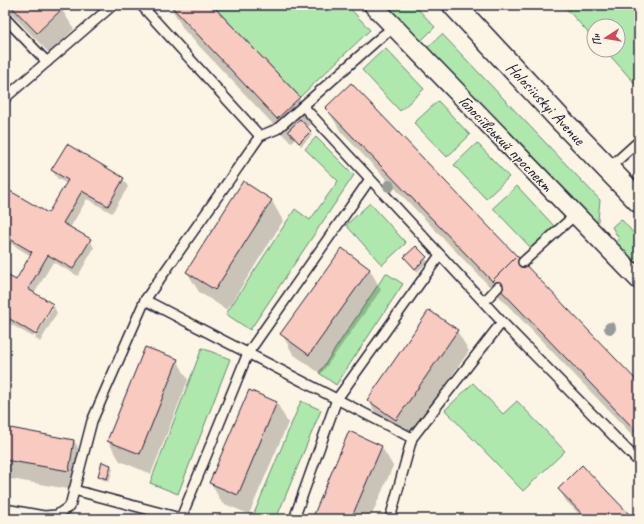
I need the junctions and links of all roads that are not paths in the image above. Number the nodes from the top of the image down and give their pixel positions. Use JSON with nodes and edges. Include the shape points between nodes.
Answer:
{"nodes":[{"id":1,"x":113,"y":5,"type":"edge"},
{"id":2,"x":141,"y":5,"type":"edge"},
{"id":3,"x":372,"y":5,"type":"edge"},
{"id":4,"x":454,"y":5,"type":"edge"},
{"id":5,"x":5,"y":18,"type":"edge"},
{"id":6,"x":394,"y":27,"type":"junction"},
{"id":7,"x":47,"y":62,"type":"junction"},
{"id":8,"x":5,"y":98,"type":"edge"},
{"id":9,"x":303,"y":106,"type":"junction"},
{"id":10,"x":260,"y":136,"type":"junction"},
{"id":11,"x":639,"y":140,"type":"edge"},
{"id":12,"x":608,"y":169,"type":"junction"},
{"id":13,"x":370,"y":179,"type":"junction"},
{"id":14,"x":639,"y":201,"type":"edge"},
{"id":15,"x":575,"y":215,"type":"junction"},
{"id":16,"x":440,"y":255,"type":"junction"},
{"id":17,"x":523,"y":262,"type":"dead end"},
{"id":18,"x":639,"y":280,"type":"edge"},
{"id":19,"x":498,"y":288,"type":"dead end"},
{"id":20,"x":145,"y":300,"type":"junction"},
{"id":21,"x":484,"y":302,"type":"junction"},
{"id":22,"x":502,"y":322,"type":"junction"},
{"id":23,"x":248,"y":353,"type":"junction"},
{"id":24,"x":337,"y":399,"type":"junction"},
{"id":25,"x":412,"y":438,"type":"junction"},
{"id":26,"x":639,"y":462,"type":"edge"},
{"id":27,"x":74,"y":490,"type":"junction"},
{"id":28,"x":5,"y":508,"type":"edge"},
{"id":29,"x":182,"y":519,"type":"edge"},
{"id":30,"x":294,"y":519,"type":"edge"},
{"id":31,"x":390,"y":519,"type":"edge"}],
"edges":[{"from":1,"to":7,"type":"lane"},
{"from":2,"to":10,"type":"lane"},
{"from":3,"to":6,"type":"street","name":"Голосіївський проспект"},
{"from":4,"to":12,"type":"highway","name":"Holosiivskyi Avenue"},
{"from":5,"to":7,"type":"lane"},
{"from":6,"to":9,"type":"lane"},
{"from":6,"to":15,"type":"street","name":"Голосіївський проспект"},
{"from":7,"to":8,"type":"lane"},
{"from":9,"to":10,"type":"lane","via":[[277,129]]},
{"from":9,"to":13,"type":"lane"},
{"from":10,"to":20,"type":"lane"},
{"from":11,"to":12,"type":"lane"},
{"from":12,"to":14,"type":"highway","name":"Holosiivskyi Avenue"},
{"from":13,"to":16,"type":"lane"},
{"from":13,"to":23,"type":"lane"},
{"from":15,"to":17,"type":"lane"},
{"from":15,"to":18,"type":"street","name":"Голосіївський проспект"},
{"from":16,"to":21,"type":"lane"},
{"from":16,"to":24,"type":"lane"},
{"from":19,"to":21,"type":"lane"},
{"from":20,"to":23,"type":"lane"},
{"from":20,"to":27,"type":"lane","via":[[92,421]]},
{"from":21,"to":22,"type":"lane"},
{"from":22,"to":25,"type":"lane"},
{"from":22,"to":26,"type":"lane"},
{"from":23,"to":24,"type":"lane"},
{"from":23,"to":29,"type":"lane"},
{"from":24,"to":25,"type":"lane"},
{"from":24,"to":30,"type":"lane"},
{"from":25,"to":31,"type":"lane"},
{"from":27,"to":28,"type":"lane","via":[[70,506],[57,515],[44,516]]},
{"from":27,"to":29,"type":"lane"}]}
